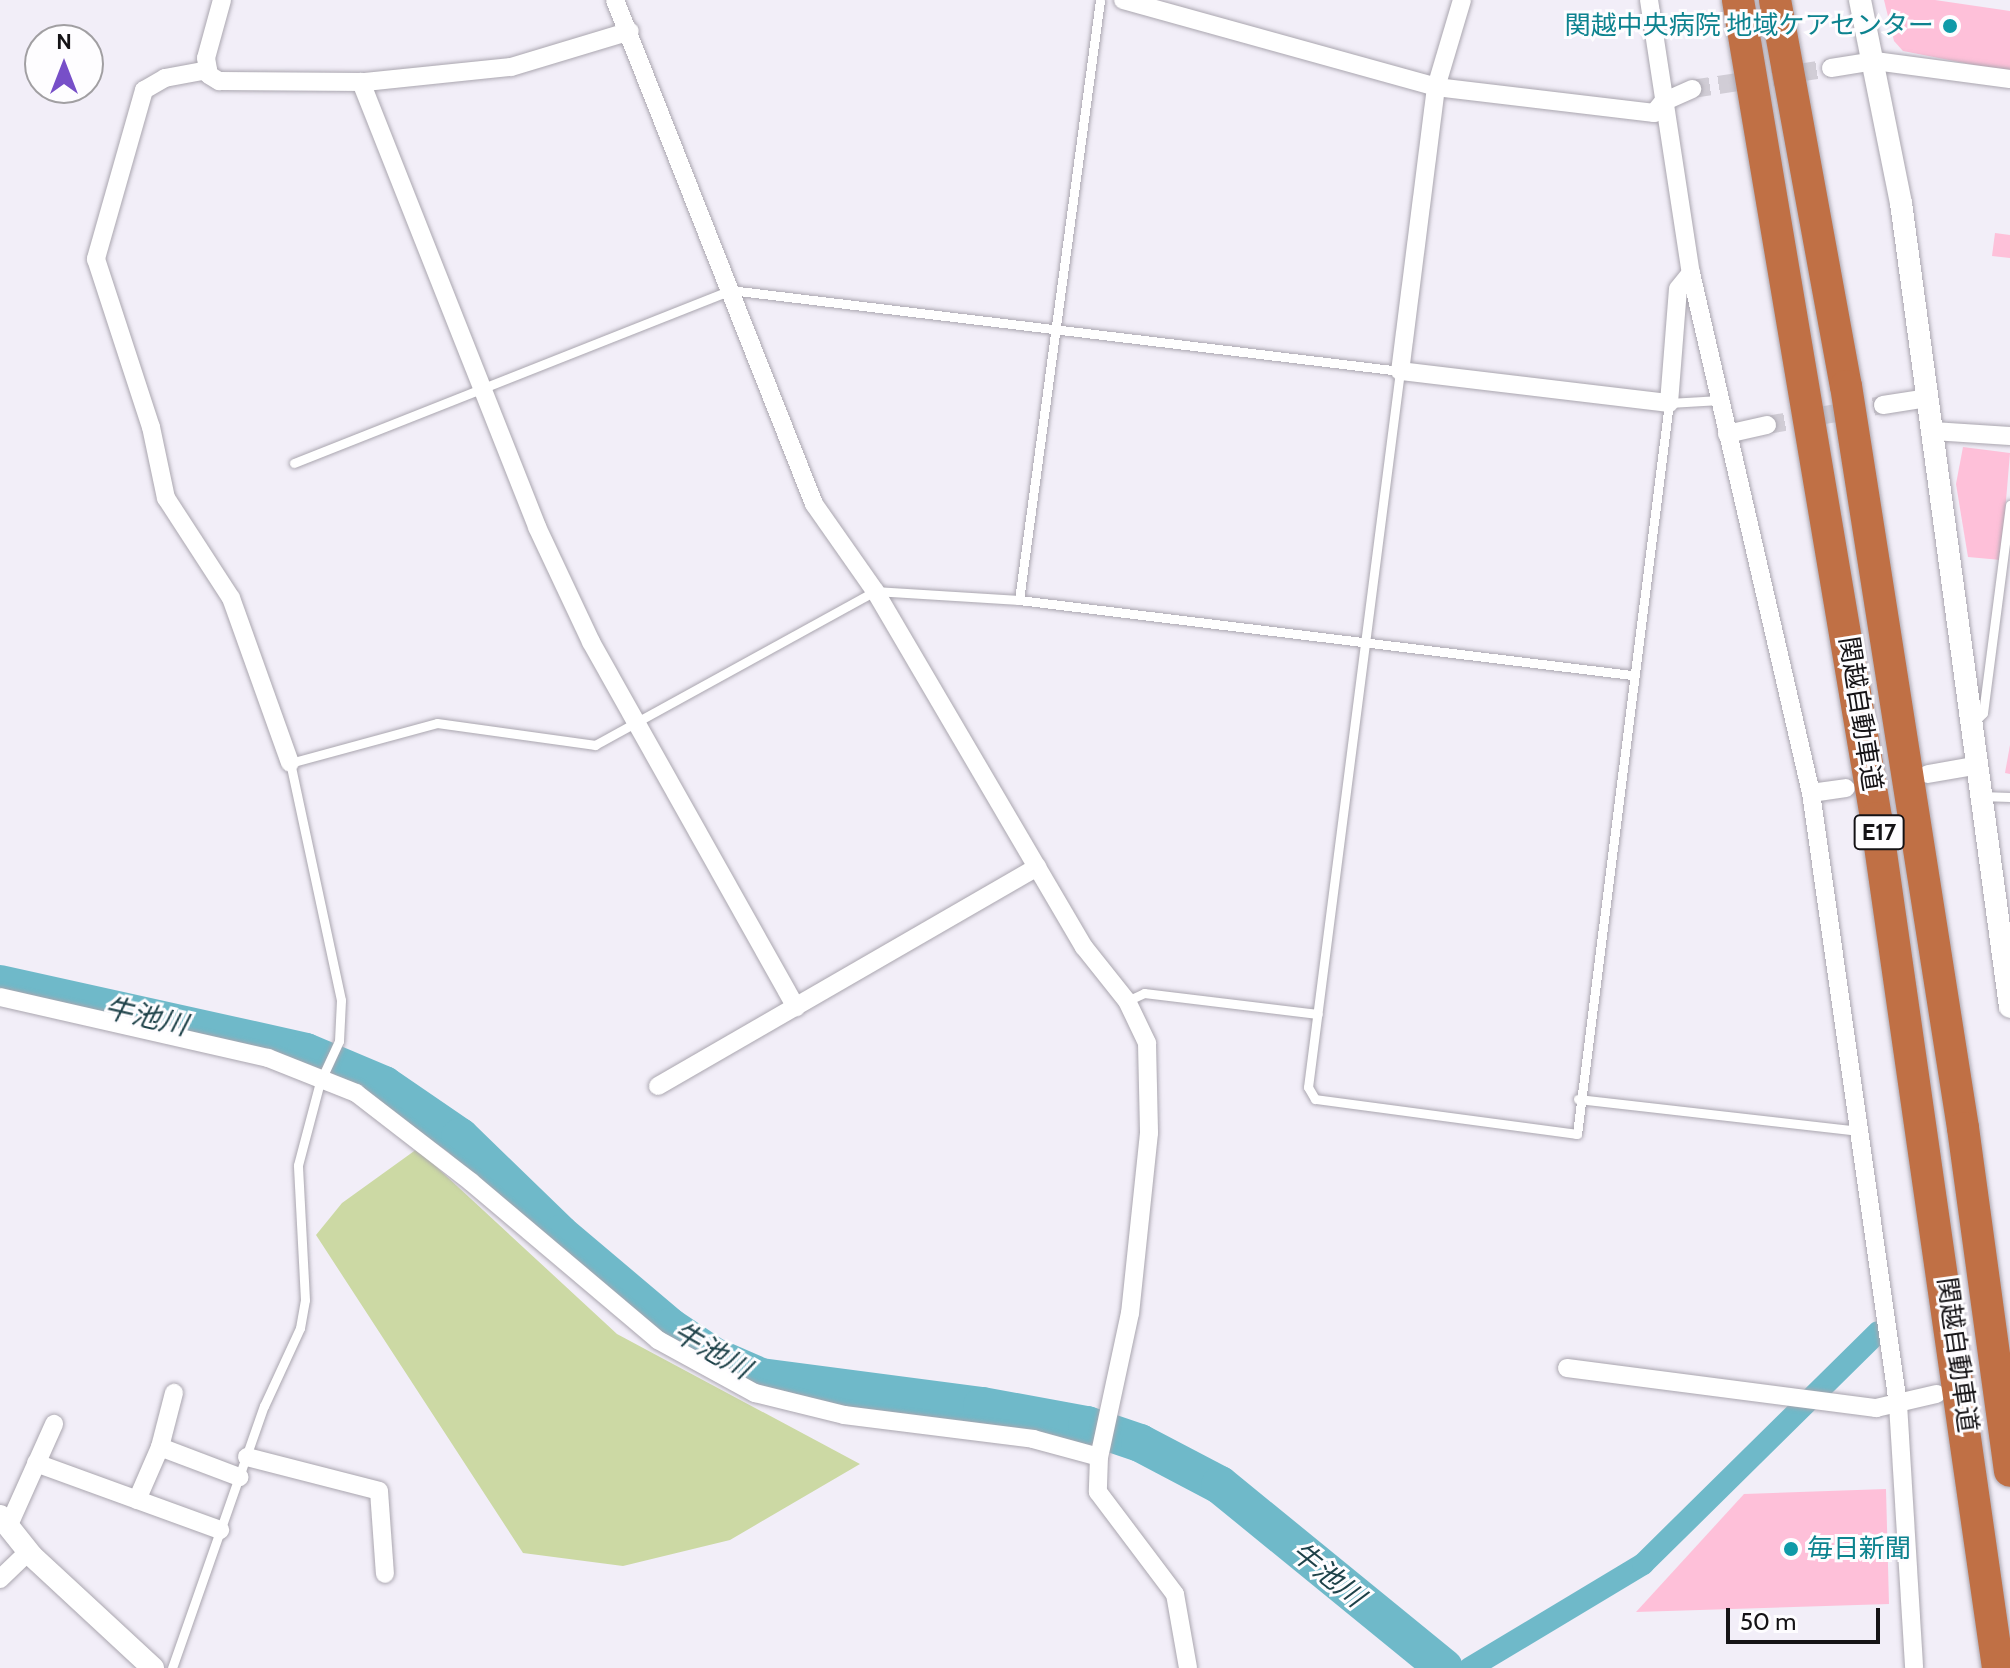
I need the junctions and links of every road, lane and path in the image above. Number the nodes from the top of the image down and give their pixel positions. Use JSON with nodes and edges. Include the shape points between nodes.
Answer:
{"nodes":[{"id":1,"x":222,"y":0,"type":"edge"},
{"id":2,"x":615,"y":0,"type":"edge"},
{"id":3,"x":1100,"y":0,"type":"edge"},
{"id":4,"x":1123,"y":0,"type":"edge"},
{"id":5,"x":1462,"y":0,"type":"edge"},
{"id":6,"x":1649,"y":0,"type":"edge"},
{"id":7,"x":1738,"y":0,"type":"edge"},
{"id":8,"x":1775,"y":0,"type":"edge"},
{"id":9,"x":1860,"y":0,"type":"edge"},
{"id":10,"x":630,"y":31,"type":"junction"},
{"id":11,"x":1875,"y":61,"type":"junction"},
{"id":12,"x":1831,"y":68,"type":"tunnel mouth"},
{"id":13,"x":208,"y":70,"type":"junction"},
{"id":14,"x":2010,"y":79,"type":"edge"},
{"id":15,"x":361,"y":82,"type":"junction"},
{"id":16,"x":1436,"y":87,"type":"junction"},
{"id":17,"x":1692,"y":89,"type":"tunnel mouth"},
{"id":18,"x":1663,"y":102,"type":"junction"},
{"id":19,"x":1691,"y":273,"type":"junction"},
{"id":20,"x":730,"y":290,"type":"junction"},
{"id":21,"x":1059,"y":328,"type":"junction"},
{"id":22,"x":1400,"y":371,"type":"junction"},
{"id":23,"x":481,"y":388,"type":"junction"},
{"id":24,"x":1928,"y":398,"type":"junction"},
{"id":25,"x":1720,"y":400,"type":"junction"},
{"id":26,"x":1669,"y":403,"type":"junction"},
{"id":27,"x":1883,"y":405,"type":"tunnel mouth"},
{"id":28,"x":1767,"y":425,"type":"tunnel mouth"},
{"id":29,"x":1933,"y":431,"type":"junction"},
{"id":30,"x":1727,"y":434,"type":"junction"},
{"id":31,"x":2010,"y":436,"type":"edge"},
{"id":32,"x":294,"y":463,"type":"dead end"},
{"id":33,"x":2010,"y":505,"type":"edge"},
{"id":34,"x":875,"y":591,"type":"junction"},
{"id":35,"x":1019,"y":600,"type":"junction"},
{"id":36,"x":1368,"y":644,"type":"junction"},
{"id":37,"x":1632,"y":675,"type":"junction"},
{"id":38,"x":637,"y":725,"type":"junction"},
{"id":39,"x":1968,"y":725,"type":"junction"},
{"id":40,"x":290,"y":763,"type":"junction"},
{"id":41,"x":1974,"y":766,"type":"junction"},
{"id":42,"x":1928,"y":774,"type":"dead end"},
{"id":43,"x":1846,"y":788,"type":"dead end"},
{"id":44,"x":1811,"y":793,"type":"junction"},
{"id":45,"x":1978,"y":797,"type":"junction"},
{"id":46,"x":2010,"y":797,"type":"edge"},
{"id":47,"x":1037,"y":867,"type":"junction"},
{"id":48,"x":0,"y":997,"type":"edge"},
{"id":49,"x":1127,"y":1001,"type":"junction"},
{"id":50,"x":796,"y":1007,"type":"junction"},
{"id":51,"x":2010,"y":1007,"type":"edge"},
{"id":52,"x":1318,"y":1014,"type":"junction"},
{"id":53,"x":320,"y":1082,"type":"junction"},
{"id":54,"x":658,"y":1086,"type":"dead end"},
{"id":55,"x":1578,"y":1099,"type":"junction"},
{"id":56,"x":1857,"y":1131,"type":"junction"},
{"id":57,"x":1567,"y":1368,"type":"dead end"},
{"id":58,"x":174,"y":1393,"type":"dead end"},
{"id":59,"x":1936,"y":1394,"type":"dead end"},
{"id":60,"x":1898,"y":1404,"type":"junction"},
{"id":61,"x":54,"y":1424,"type":"dead end"},
{"id":62,"x":160,"y":1447,"type":"junction"},
{"id":63,"x":1101,"y":1452,"type":"junction"},
{"id":64,"x":247,"y":1457,"type":"junction"},
{"id":65,"x":36,"y":1463,"type":"junction"},
{"id":66,"x":2010,"y":1471,"type":"edge"},
{"id":67,"x":239,"y":1477,"type":"junction"},
{"id":68,"x":137,"y":1500,"type":"junction"},
{"id":69,"x":4,"y":1521,"type":"edge"},
{"id":70,"x":220,"y":1530,"type":"junction"},
{"id":71,"x":28,"y":1552,"type":"junction"},
{"id":72,"x":385,"y":1574,"type":"dead end"},
{"id":73,"x":0,"y":1579,"type":"edge"},
{"id":74,"x":153,"y":1668,"type":"edge"},
{"id":75,"x":172,"y":1668,"type":"edge"},
{"id":76,"x":1188,"y":1668,"type":"edge"},
{"id":77,"x":1914,"y":1668,"type":"edge"},
{"id":78,"x":1998,"y":1668,"type":"edge"}],
"edges":[{"from":1,"to":13,"type":"street","via":[[207,46]]},
{"from":2,"to":10,"type":"street"},
{"from":3,"to":21,"type":"lane"},
{"from":4,"to":16,"type":"street"},
{"from":5,"to":16,"type":"street"},
{"from":6,"to":18,"type":"street"},
{"from":7,"to":78,"type":"highway","name":"関越自動車道","number":"E17","via":[[1881,848]]},
{"from":8,"to":66,"type":"highway","name":"関越自動車道","number":"E17","via":[[1846,386],[1963,1128]]},
{"from":9,"to":11,"type":"street"},
{"from":10,"to":15,"type":"street","via":[[511,67]]},
{"from":10,"to":20,"type":"street"},
{"from":11,"to":12,"type":"street"},
{"from":11,"to":14,"type":"street"},
{"from":11,"to":24,"type":"street"},
{"from":13,"to":15,"type":"street","via":[[219,81]]},
{"from":13,"to":40,"type":"street","via":[[165,78],[144,90],[96,259],[151,427],[166,498],[231,598]]},
{"from":15,"to":23,"type":"street"},
{"from":16,"to":18,"type":"street","via":[[1654,113]]},
{"from":16,"to":22,"type":"street"},
{"from":17,"to":18,"type":"street"},
{"from":18,"to":19,"type":"street"},
{"from":19,"to":25,"type":"street"},
{"from":19,"to":26,"type":"street","via":[[1678,289]]},
{"from":20,"to":21,"type":"lane"},
{"from":20,"to":23,"type":"lane"},
{"from":20,"to":34,"type":"street","via":[[814,504]]},
{"from":21,"to":22,"type":"lane"},
{"from":21,"to":35,"type":"lane"},
{"from":22,"to":26,"type":"street"},
{"from":22,"to":36,"type":"lane"},
{"from":23,"to":32,"type":"lane"},
{"from":23,"to":38,"type":"street","via":[[537,527]]},
{"from":24,"to":27,"type":"street"},
{"from":24,"to":29,"type":"street"},
{"from":25,"to":26,"type":"lane"},
{"from":25,"to":30,"type":"street"},
{"from":26,"to":37,"type":"lane"},
{"from":28,"to":30,"type":"street"},
{"from":29,"to":31,"type":"street"},
{"from":29,"to":39,"type":"street"},
{"from":30,"to":44,"type":"street","via":[[1794,701]]},
{"from":33,"to":39,"type":"lane","via":[[1983,713]]},
{"from":34,"to":35,"type":"lane"},
{"from":34,"to":38,"type":"lane"},
{"from":34,"to":47,"type":"street"},
{"from":35,"to":36,"type":"lane"},
{"from":36,"to":37,"type":"lane"},
{"from":36,"to":52,"type":"lane"},
{"from":37,"to":55,"type":"lane"},
{"from":38,"to":40,"type":"lane","via":[[595,745],[437,723]]},
{"from":38,"to":50,"type":"street"},
{"from":39,"to":41,"type":"street"},
{"from":40,"to":53,"type":"lane","via":[[341,1000],[339,1041]]},
{"from":41,"to":42,"type":"street"},
{"from":41,"to":45,"type":"street"},
{"from":43,"to":44,"type":"street"},
{"from":44,"to":56,"type":"street"},
{"from":45,"to":46,"type":"lane"},
{"from":45,"to":51,"type":"street"},
{"from":47,"to":49,"type":"street","via":[[1084,947]]},
{"from":47,"to":50,"type":"street"},
{"from":48,"to":53,"type":"street","via":[[268,1058]]},
{"from":49,"to":52,"type":"lane","via":[[1144,993]]},
{"from":49,"to":63,"type":"street","via":[[1147,1043],[1149,1133],[1130,1313]]},
{"from":50,"to":54,"type":"street"},
{"from":52,"to":55,"type":"lane","via":[[1308,1087],[1315,1099],[1577,1134]]},
{"from":53,"to":63,"type":"street","via":[[367,1102],[658,1340],[755,1393],[844,1415],[1018,1436]]},
{"from":53,"to":64,"type":"lane","via":[[298,1165],[305,1300],[300,1328]]},
{"from":55,"to":56,"type":"lane"},
{"from":56,"to":60,"type":"street"},
{"from":57,"to":60,"type":"street","via":[[1876,1408]]},
{"from":58,"to":62,"type":"street"},
{"from":59,"to":60,"type":"street"},
{"from":60,"to":77,"type":"street"},
{"from":61,"to":65,"type":"street"},
{"from":62,"to":67,"type":"street"},
{"from":62,"to":68,"type":"street"},
{"from":63,"to":76,"type":"street","via":[[1098,1492],[1175,1594]]},
{"from":64,"to":67,"type":"lane"},
{"from":64,"to":72,"type":"street","via":[[379,1491]]},
{"from":65,"to":68,"type":"street"},
{"from":65,"to":69,"type":"street"},
{"from":67,"to":70,"type":"lane"},
{"from":68,"to":70,"type":"street"},
{"from":69,"to":71,"type":"street"},
{"from":70,"to":75,"type":"lane"},
{"from":71,"to":73,"type":"street"},
{"from":71,"to":74,"type":"street"}]}
